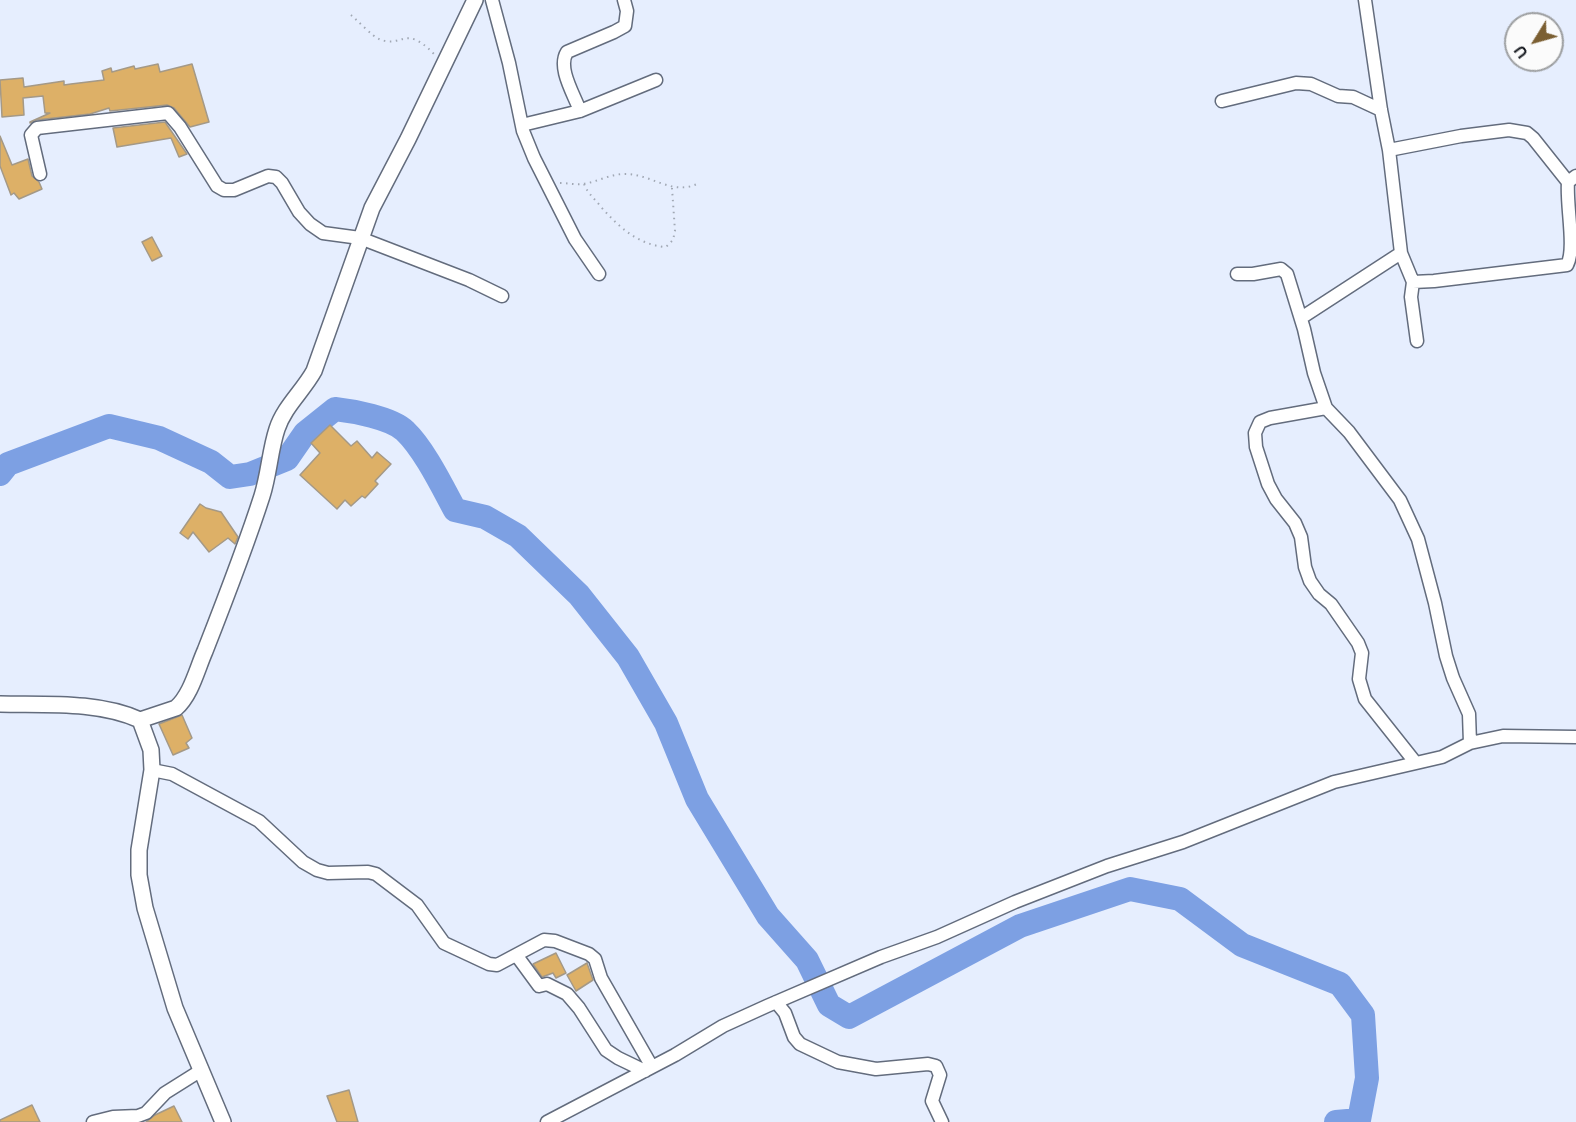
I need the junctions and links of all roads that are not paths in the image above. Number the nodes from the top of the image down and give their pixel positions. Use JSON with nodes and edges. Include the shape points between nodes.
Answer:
{"nodes":[{"id":1,"x":475,"y":0,"type":"edge"},
{"id":2,"x":492,"y":0,"type":"edge"},
{"id":3,"x":624,"y":0,"type":"edge"},
{"id":4,"x":1365,"y":0,"type":"edge"},
{"id":5,"x":656,"y":80,"type":"dead end"},
{"id":6,"x":1222,"y":101,"type":"dead end"},
{"id":7,"x":1381,"y":110,"type":"junction"},
{"id":8,"x":580,"y":111,"type":"junction"},
{"id":9,"x":522,"y":125,"type":"junction"},
{"id":10,"x":1389,"y":150,"type":"junction"},
{"id":11,"x":40,"y":174,"type":"dead end"},
{"id":12,"x":1572,"y":179,"type":"edge"},
{"id":13,"x":360,"y":238,"type":"junction"},
{"id":14,"x":1401,"y":253,"type":"junction"},
{"id":15,"x":599,"y":274,"type":"dead end"},
{"id":16,"x":1237,"y":274,"type":"dead end"},
{"id":17,"x":1413,"y":282,"type":"junction"},
{"id":18,"x":502,"y":296,"type":"dead end"},
{"id":19,"x":1301,"y":318,"type":"junction"},
{"id":20,"x":1418,"y":342,"type":"dead end"},
{"id":21,"x":1326,"y":408,"type":"junction"},
{"id":22,"x":0,"y":704,"type":"edge"},
{"id":23,"x":140,"y":720,"type":"junction"},
{"id":24,"x":1576,"y":737,"type":"edge"},
{"id":25,"x":1470,"y":743,"type":"junction"},
{"id":26,"x":1415,"y":762,"type":"junction"},
{"id":27,"x":152,"y":770,"type":"junction"},
{"id":28,"x":517,"y":956,"type":"junction"},
{"id":29,"x":776,"y":1002,"type":"junction"},
{"id":30,"x":648,"y":1069,"type":"junction"},
{"id":31,"x":200,"y":1071,"type":"junction"},
{"id":32,"x":93,"y":1122,"type":"edge"},
{"id":33,"x":223,"y":1122,"type":"edge"},
{"id":34,"x":547,"y":1122,"type":"edge"},
{"id":35,"x":942,"y":1122,"type":"edge"}],
"edges":[{"from":1,"to":13,"type":"street"},
{"from":2,"to":9,"type":"street"},
{"from":3,"to":8,"type":"street","via":[[624,26],[567,52],[563,59]]},
{"from":4,"to":7,"type":"street"},
{"from":5,"to":8,"type":"street"},
{"from":6,"to":7,"type":"street","via":[[1296,83],[1353,97]]},
{"from":7,"to":10,"type":"street"},
{"from":8,"to":9,"type":"street"},
{"from":9,"to":15,"type":"street","via":[[545,182]]},
{"from":10,"to":12,"type":"street","via":[[1518,130],[1533,138]]},
{"from":10,"to":14,"type":"street"},
{"from":11,"to":13,"type":"street","via":[[31,135],[37,128],[164,112],[180,127],[217,186],[234,190],[268,176],[276,177],[310,224],[323,232]]},
{"from":12,"to":17,"type":"street","via":[[1567,190],[1576,251],[1567,265]]},
{"from":13,"to":18,"type":"street"},
{"from":13,"to":23,"type":"street","via":[[314,371],[277,429],[240,564],[188,690],[176,708]]},
{"from":14,"to":17,"type":"street"},
{"from":14,"to":19,"type":"street"},
{"from":16,"to":19,"type":"street","via":[[1284,270]]},
{"from":17,"to":20,"type":"street"},
{"from":19,"to":21,"type":"street"},
{"from":21,"to":25,"type":"street","via":[[1400,500],[1418,539],[1446,656],[1469,714]]},
{"from":21,"to":26,"type":"street","via":[[1260,422],[1255,432],[1256,447],[1268,484],[1301,537],[1310,581],[1358,643],[1362,653],[1359,679],[1365,699]]},
{"from":22,"to":23,"type":"street","via":[[93,707]]},
{"from":23,"to":27,"type":"street","via":[[151,750]]},
{"from":24,"to":25,"type":"street","via":[[1503,736]]},
{"from":25,"to":26,"type":"street","via":[[1442,757]]},
{"from":26,"to":29,"type":"street","via":[[1334,782],[1183,842],[1107,866]]},
{"from":27,"to":28,"type":"street","via":[[172,774],[258,821],[317,870],[376,874],[417,905],[444,943],[489,964],[497,965]]},
{"from":27,"to":31,"type":"street","via":[[139,850],[139,875],[160,961]]},
{"from":28,"to":30,"type":"street","via":[[539,986],[547,984],[567,994],[606,1050]]},
{"from":28,"to":30,"type":"street","via":[[544,940],[595,959],[600,978]]},
{"from":29,"to":30,"type":"street","via":[[723,1026]]},
{"from":29,"to":35,"type":"street","via":[[800,1044],[838,1062],[876,1069],[936,1066],[940,1075],[932,1101]]},
{"from":30,"to":34,"type":"street"},
{"from":31,"to":32,"type":"street","via":[[165,1093],[146,1113]]},
{"from":31,"to":33,"type":"street"}]}
